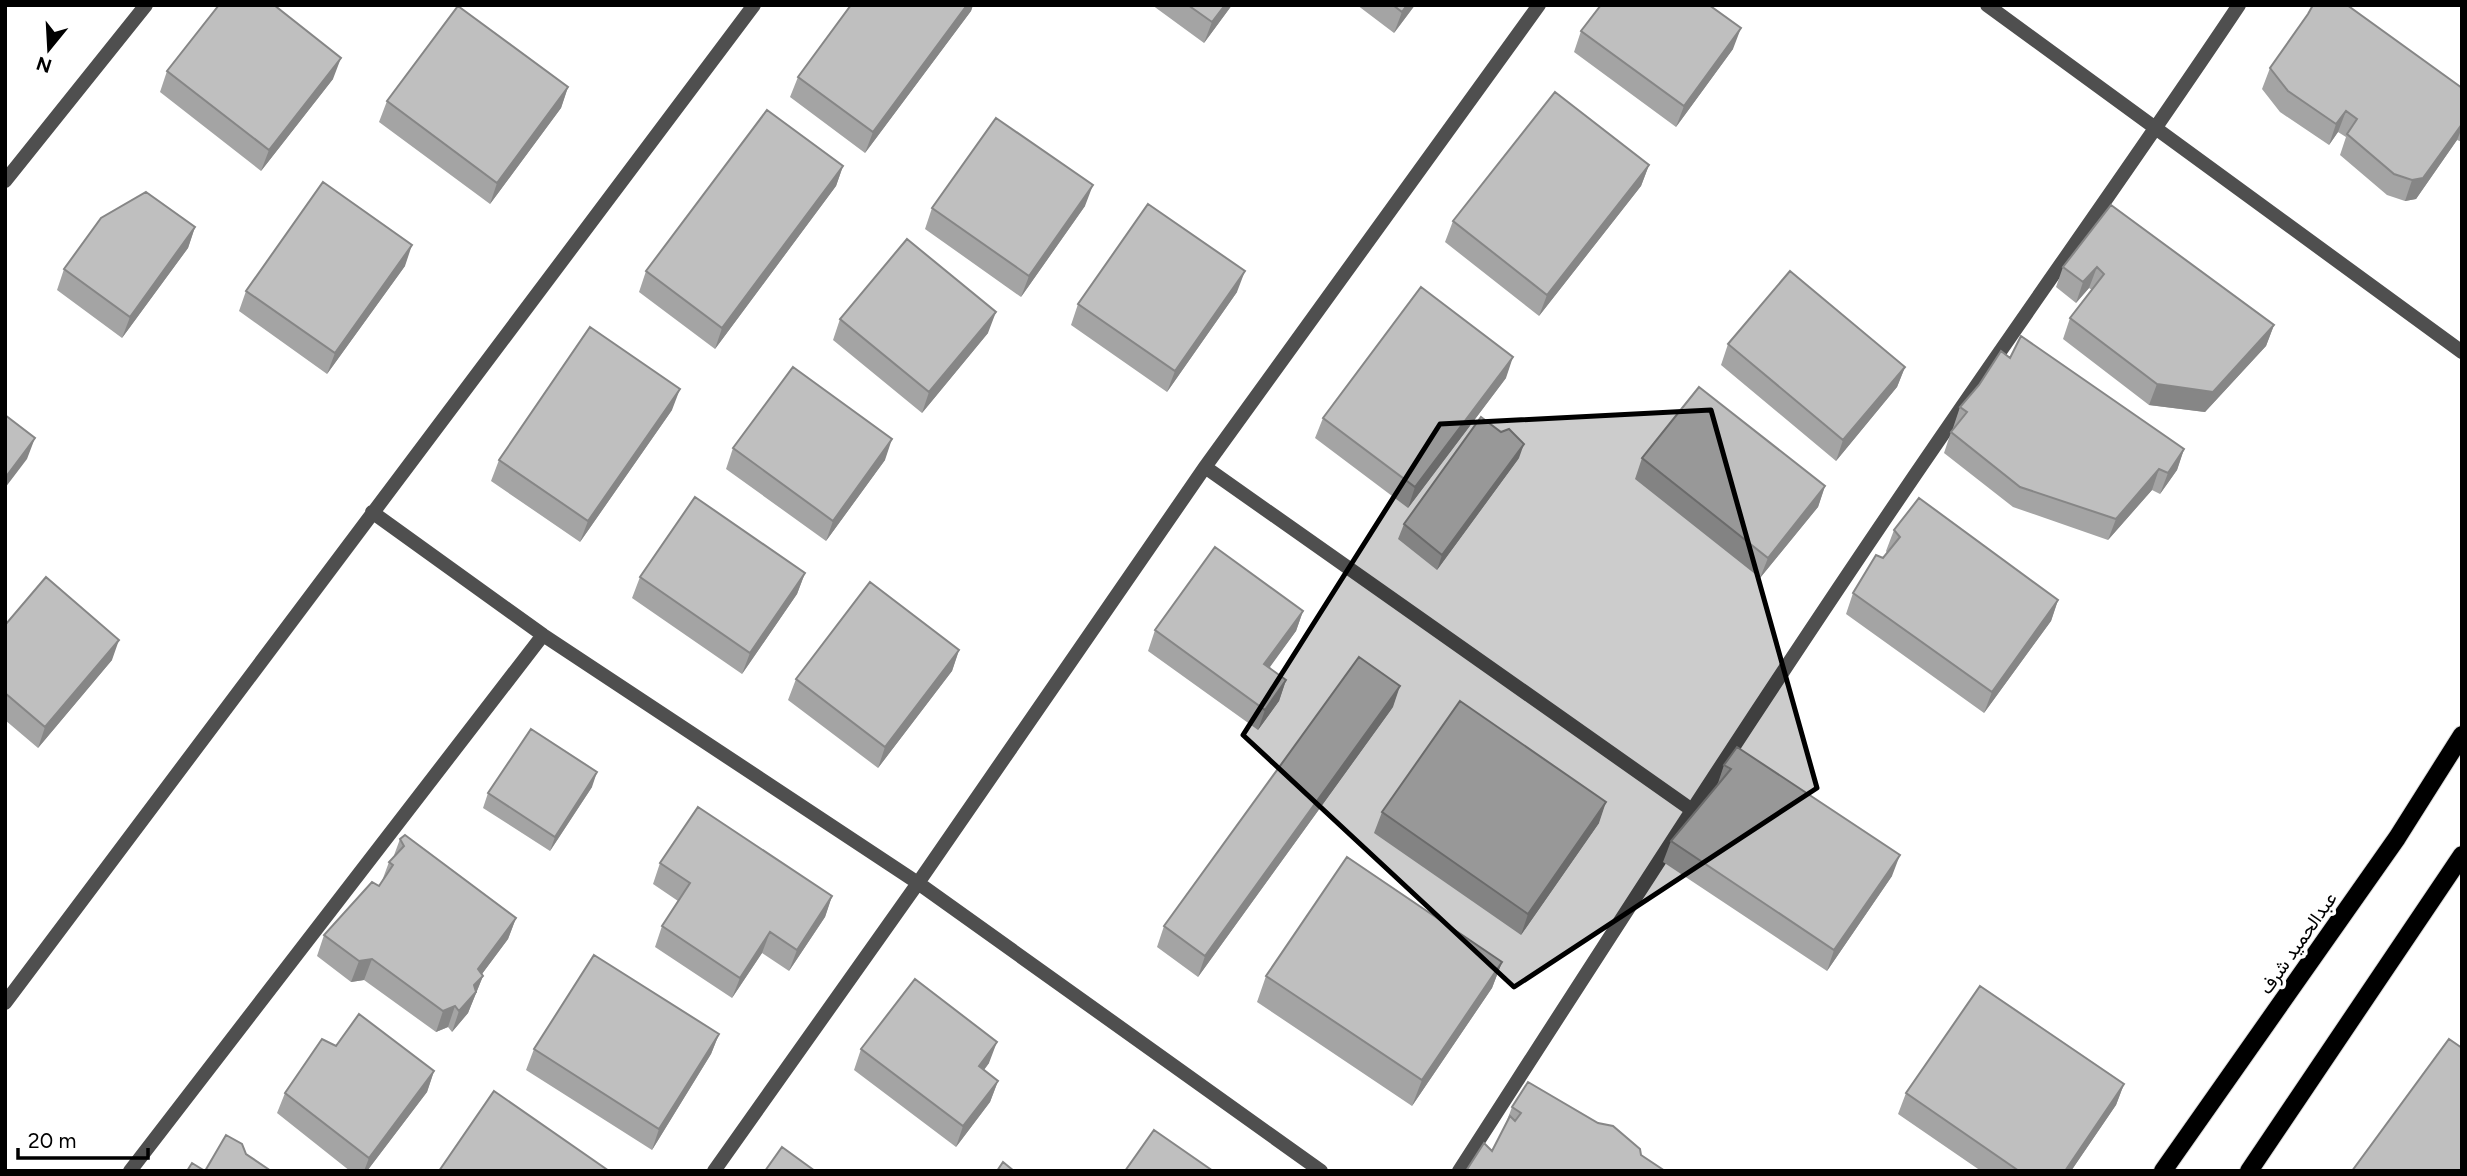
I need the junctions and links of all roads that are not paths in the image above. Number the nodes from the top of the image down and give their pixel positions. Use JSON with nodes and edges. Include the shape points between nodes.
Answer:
{"nodes":[{"id":1,"x":146,"y":5,"type":"edge"},
{"id":2,"x":754,"y":5,"type":"edge"},
{"id":3,"x":1539,"y":5,"type":"edge"},
{"id":4,"x":1987,"y":5,"type":"edge"},
{"id":5,"x":2239,"y":5,"type":"edge"},
{"id":6,"x":2157,"y":129,"type":"junction"},
{"id":7,"x":5,"y":181,"type":"edge"},
{"id":8,"x":2462,"y":352,"type":"edge"},
{"id":9,"x":1205,"y":467,"type":"junction"},
{"id":10,"x":372,"y":512,"type":"junction"},
{"id":11,"x":543,"y":635,"type":"junction"},
{"id":12,"x":2462,"y":735,"type":"edge"},
{"id":13,"x":1692,"y":810,"type":"junction"},
{"id":14,"x":2462,"y":855,"type":"edge"},
{"id":15,"x":918,"y":883,"type":"junction"},
{"id":16,"x":5,"y":1003,"type":"edge"},
{"id":17,"x":130,"y":1171,"type":"edge"},
{"id":18,"x":713,"y":1171,"type":"edge"},
{"id":19,"x":1321,"y":1171,"type":"edge"},
{"id":20,"x":1459,"y":1171,"type":"edge"},
{"id":21,"x":2163,"y":1171,"type":"edge"},
{"id":22,"x":2249,"y":1171,"type":"edge"}],
"edges":[{"from":1,"to":7,"type":"street"},
{"from":2,"to":10,"type":"street"},
{"from":3,"to":9,"type":"street"},
{"from":4,"to":6,"type":"street"},
{"from":5,"to":6,"type":"street"},
{"from":6,"to":8,"type":"street"},
{"from":6,"to":13,"type":"street","via":[[1938,441]]},
{"from":9,"to":13,"type":"street"},
{"from":9,"to":15,"type":"street"},
{"from":10,"to":11,"type":"street"},
{"from":10,"to":16,"type":"street"},
{"from":11,"to":15,"type":"street"},
{"from":11,"to":17,"type":"street"},
{"from":12,"to":21,"type":"main road","name":"عبدالحميد شرف","via":[[2397,838]]},
{"from":13,"to":20,"type":"street"},
{"from":14,"to":22,"type":"main road"},
{"from":15,"to":18,"type":"street"},
{"from":15,"to":19,"type":"street"}]}
